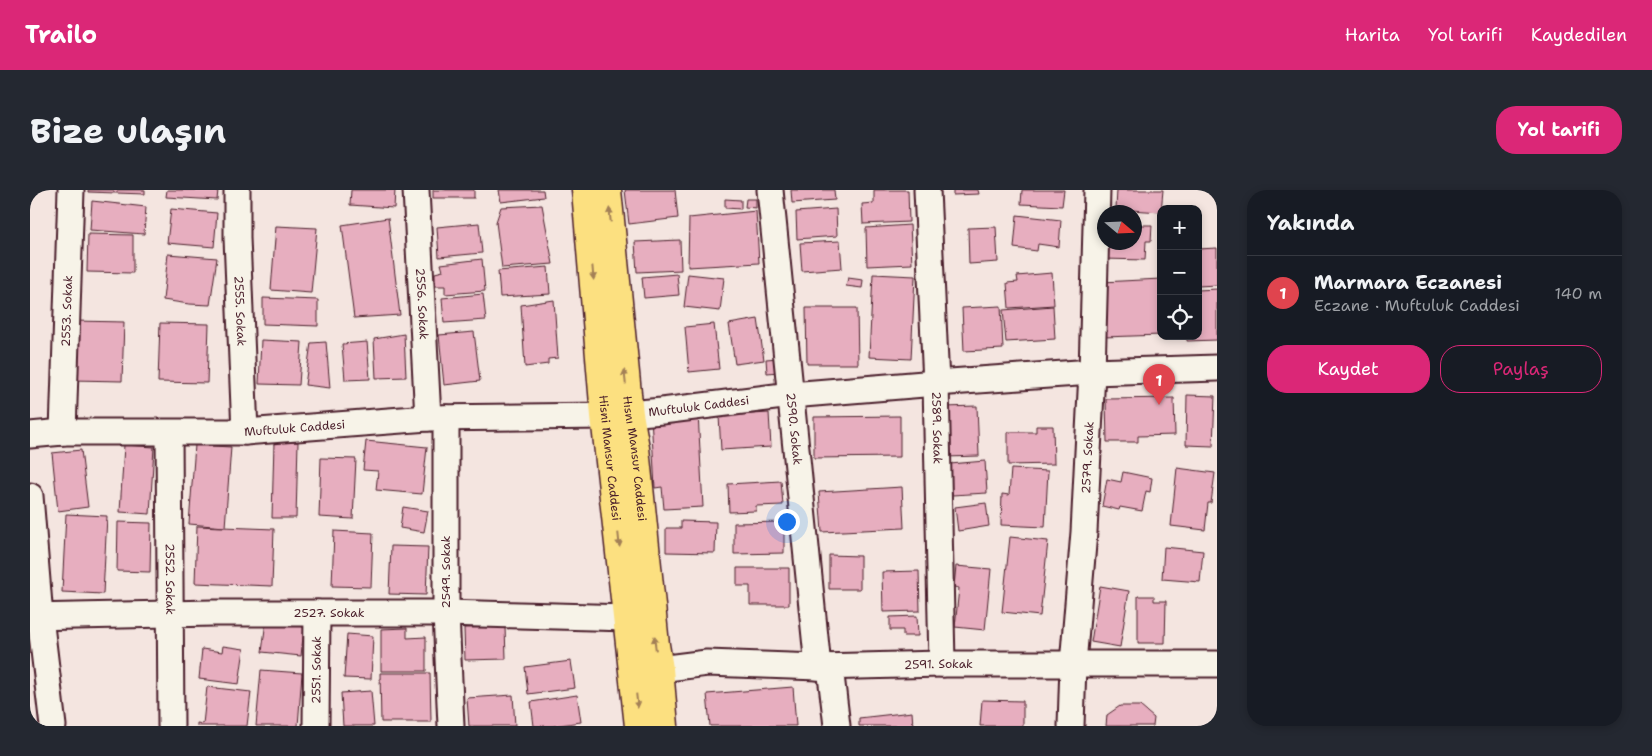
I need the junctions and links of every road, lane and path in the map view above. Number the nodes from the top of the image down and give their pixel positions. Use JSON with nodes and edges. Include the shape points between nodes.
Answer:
{"nodes":[{"id":1,"x":71,"y":190,"type":"edge"},
{"id":2,"x":236,"y":190,"type":"edge"},
{"id":3,"x":416,"y":190,"type":"edge"},
{"id":4,"x":586,"y":190,"type":"edge"},
{"id":5,"x":607,"y":190,"type":"edge"},
{"id":6,"x":770,"y":190,"type":"edge"},
{"id":7,"x":927,"y":190,"type":"edge"},
{"id":8,"x":1097,"y":190,"type":"edge"},
{"id":9,"x":1217,"y":368,"type":"edge"},
{"id":10,"x":1092,"y":372,"type":"junction"},
{"id":11,"x":936,"y":383,"type":"junction"},
{"id":12,"x":791,"y":395,"type":"junction"},
{"id":13,"x":617,"y":415,"type":"junction"},
{"id":14,"x":437,"y":418,"type":"junction"},
{"id":15,"x":63,"y":432,"type":"junction"},
{"id":16,"x":244,"y":432,"type":"junction"},
{"id":17,"x":169,"y":433,"type":"junction"},
{"id":18,"x":30,"y":435,"type":"edge"},
{"id":19,"x":30,"y":496,"type":"edge"},
{"id":20,"x":317,"y":613,"type":"junction"},
{"id":21,"x":170,"y":614,"type":"junction"},
{"id":22,"x":446,"y":614,"type":"junction"},
{"id":23,"x":35,"y":617,"type":"edge"},
{"id":24,"x":628,"y":618,"type":"junction"},
{"id":25,"x":942,"y":664,"type":"junction"},
{"id":26,"x":1073,"y":664,"type":"junction"},
{"id":27,"x":1217,"y":664,"type":"edge"},
{"id":28,"x":824,"y":667,"type":"junction"},
{"id":29,"x":660,"y":669,"type":"junction"},
{"id":30,"x":53,"y":726,"type":"edge"},
{"id":31,"x":171,"y":726,"type":"edge"},
{"id":32,"x":316,"y":726,"type":"edge"},
{"id":33,"x":452,"y":726,"type":"edge"},
{"id":34,"x":639,"y":726,"type":"edge"},
{"id":35,"x":664,"y":726,"type":"edge"},
{"id":36,"x":837,"y":726,"type":"edge"},
{"id":37,"x":1071,"y":726,"type":"edge"}],
"edges":[{"from":1,"to":15,"type":"street","name":"2553. Sokak"},
{"from":2,"to":16,"type":"street","name":"2555. Sokak"},
{"from":3,"to":14,"type":"street","name":"2556. Sokak"},
{"from":4,"to":13,"type":"main road","name":"Hisni Mansur Caddesi","one_way":true},
{"from":13,"to":5,"type":"main road","name":"Hısnı Mansur Caddesi","one_way":true},
{"from":6,"to":12,"type":"street","name":"2590. Sokak"},
{"from":7,"to":11,"type":"street","name":"2589. Sokak"},
{"from":8,"to":10,"type":"street","name":"2579. Sokak"},
{"from":9,"to":10,"type":"street","name":"Muftuluk Caddesi"},
{"from":10,"to":11,"type":"street","name":"Muftuluk Caddesi"},
{"from":10,"to":26,"type":"street","name":"2579. Sokak"},
{"from":11,"to":12,"type":"street","name":"Muftuluk Caddesi"},
{"from":11,"to":25,"type":"street","name":"2589. Sokak"},
{"from":12,"to":13,"type":"street","name":"Muftuluk Caddesi"},
{"from":12,"to":28,"type":"street","name":"2590. Sokak"},
{"from":13,"to":14,"type":"street","name":"Muftuluk Caddesi"},
{"from":13,"to":24,"type":"main road","name":"Hisni Mansur Caddesi","one_way":true},
{"from":29,"to":13,"type":"main road","name":"Hısnı Mansur Caddesi","one_way":true,"via":[[635,448]]},
{"from":14,"to":16,"type":"street","name":"Muftuluk Caddesi"},
{"from":14,"to":22,"type":"street","name":"2549. Sokak"},
{"from":15,"to":17,"type":"street","name":"Muftuluk Caddesi"},
{"from":15,"to":18,"type":"street","name":"Muftuluk Caddesi"},
{"from":16,"to":17,"type":"street","name":"Muftuluk Caddesi"},
{"from":17,"to":21,"type":"street","name":"2552. Sokak"},
{"from":19,"to":23,"type":"street"},
{"from":20,"to":21,"type":"street","name":"2527. Sokak"},
{"from":20,"to":22,"type":"street","name":"2527. Sokak"},
{"from":20,"to":32,"type":"street","name":"2551. Sokak"},
{"from":21,"to":23,"type":"street","name":"2527. Sokak"},
{"from":21,"to":31,"type":"street","name":"2552. Sokak"},
{"from":22,"to":24,"type":"street","name":"2527. Sokak"},
{"from":22,"to":33,"type":"street","name":"2549. Sokak"},
{"from":23,"to":30,"type":"street"},
{"from":24,"to":34,"type":"main road","name":"Hisni Mansur Caddesi","one_way":true},
{"from":25,"to":26,"type":"street","name":"2591. Sokak"},
{"from":25,"to":28,"type":"street","name":"2591. Sokak"},
{"from":26,"to":27,"type":"street","name":"2591. Sokak"},
{"from":26,"to":37,"type":"street","name":"2579. Sokak"},
{"from":28,"to":29,"type":"street","name":"2591. Sokak","via":[[707,664]]},
{"from":28,"to":36,"type":"street","name":"2590. Sokak"},
{"from":29,"to":35,"type":"main road","name":"Hısnı Mansur Caddesi"}]}
